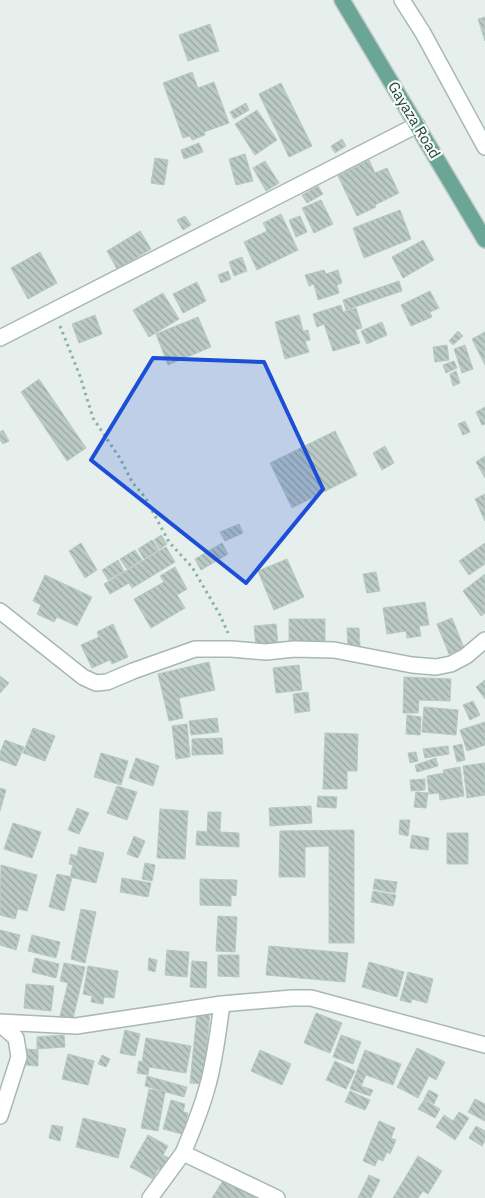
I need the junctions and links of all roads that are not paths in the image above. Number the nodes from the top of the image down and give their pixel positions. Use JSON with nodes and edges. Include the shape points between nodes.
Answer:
{"nodes":[{"id":1,"x":342,"y":0,"type":"edge"},
{"id":2,"x":402,"y":0,"type":"edge"},
{"id":3,"x":417,"y":126,"type":"junction"},
{"id":4,"x":485,"y":147,"type":"edge"},
{"id":5,"x":485,"y":240,"type":"edge"},
{"id":6,"x":0,"y":338,"type":"edge"},
{"id":7,"x":0,"y":612,"type":"edge"},
{"id":8,"x":485,"y":640,"type":"edge"},
{"id":9,"x":222,"y":1004,"type":"junction"},
{"id":10,"x":0,"y":1023,"type":"edge"},
{"id":11,"x":485,"y":1045,"type":"edge"},
{"id":12,"x":0,"y":1116,"type":"edge"},
{"id":13,"x":183,"y":1153,"type":"junction"},
{"id":14,"x":150,"y":1198,"type":"edge"},
{"id":15,"x":277,"y":1198,"type":"edge"}],
"edges":[{"from":1,"to":3,"type":"main road","name":"Gayaza Road"},
{"from":2,"to":4,"type":"street"},
{"from":3,"to":5,"type":"main road","name":"Gayaza Road"},
{"from":3,"to":6,"type":"street"},
{"from":7,"to":8,"type":"street","via":[[83,677],[96,683],[107,682],[195,649],[334,650],[436,667],[466,656]]},
{"from":9,"to":10,"type":"street","via":[[76,1026]]},
{"from":9,"to":11,"type":"street","via":[[311,998]]},
{"from":9,"to":13,"type":"street","via":[[208,1086]]},
{"from":10,"to":12,"type":"street","via":[[16,1038],[19,1057]]},
{"from":13,"to":14,"type":"street"},
{"from":13,"to":15,"type":"street"}]}
